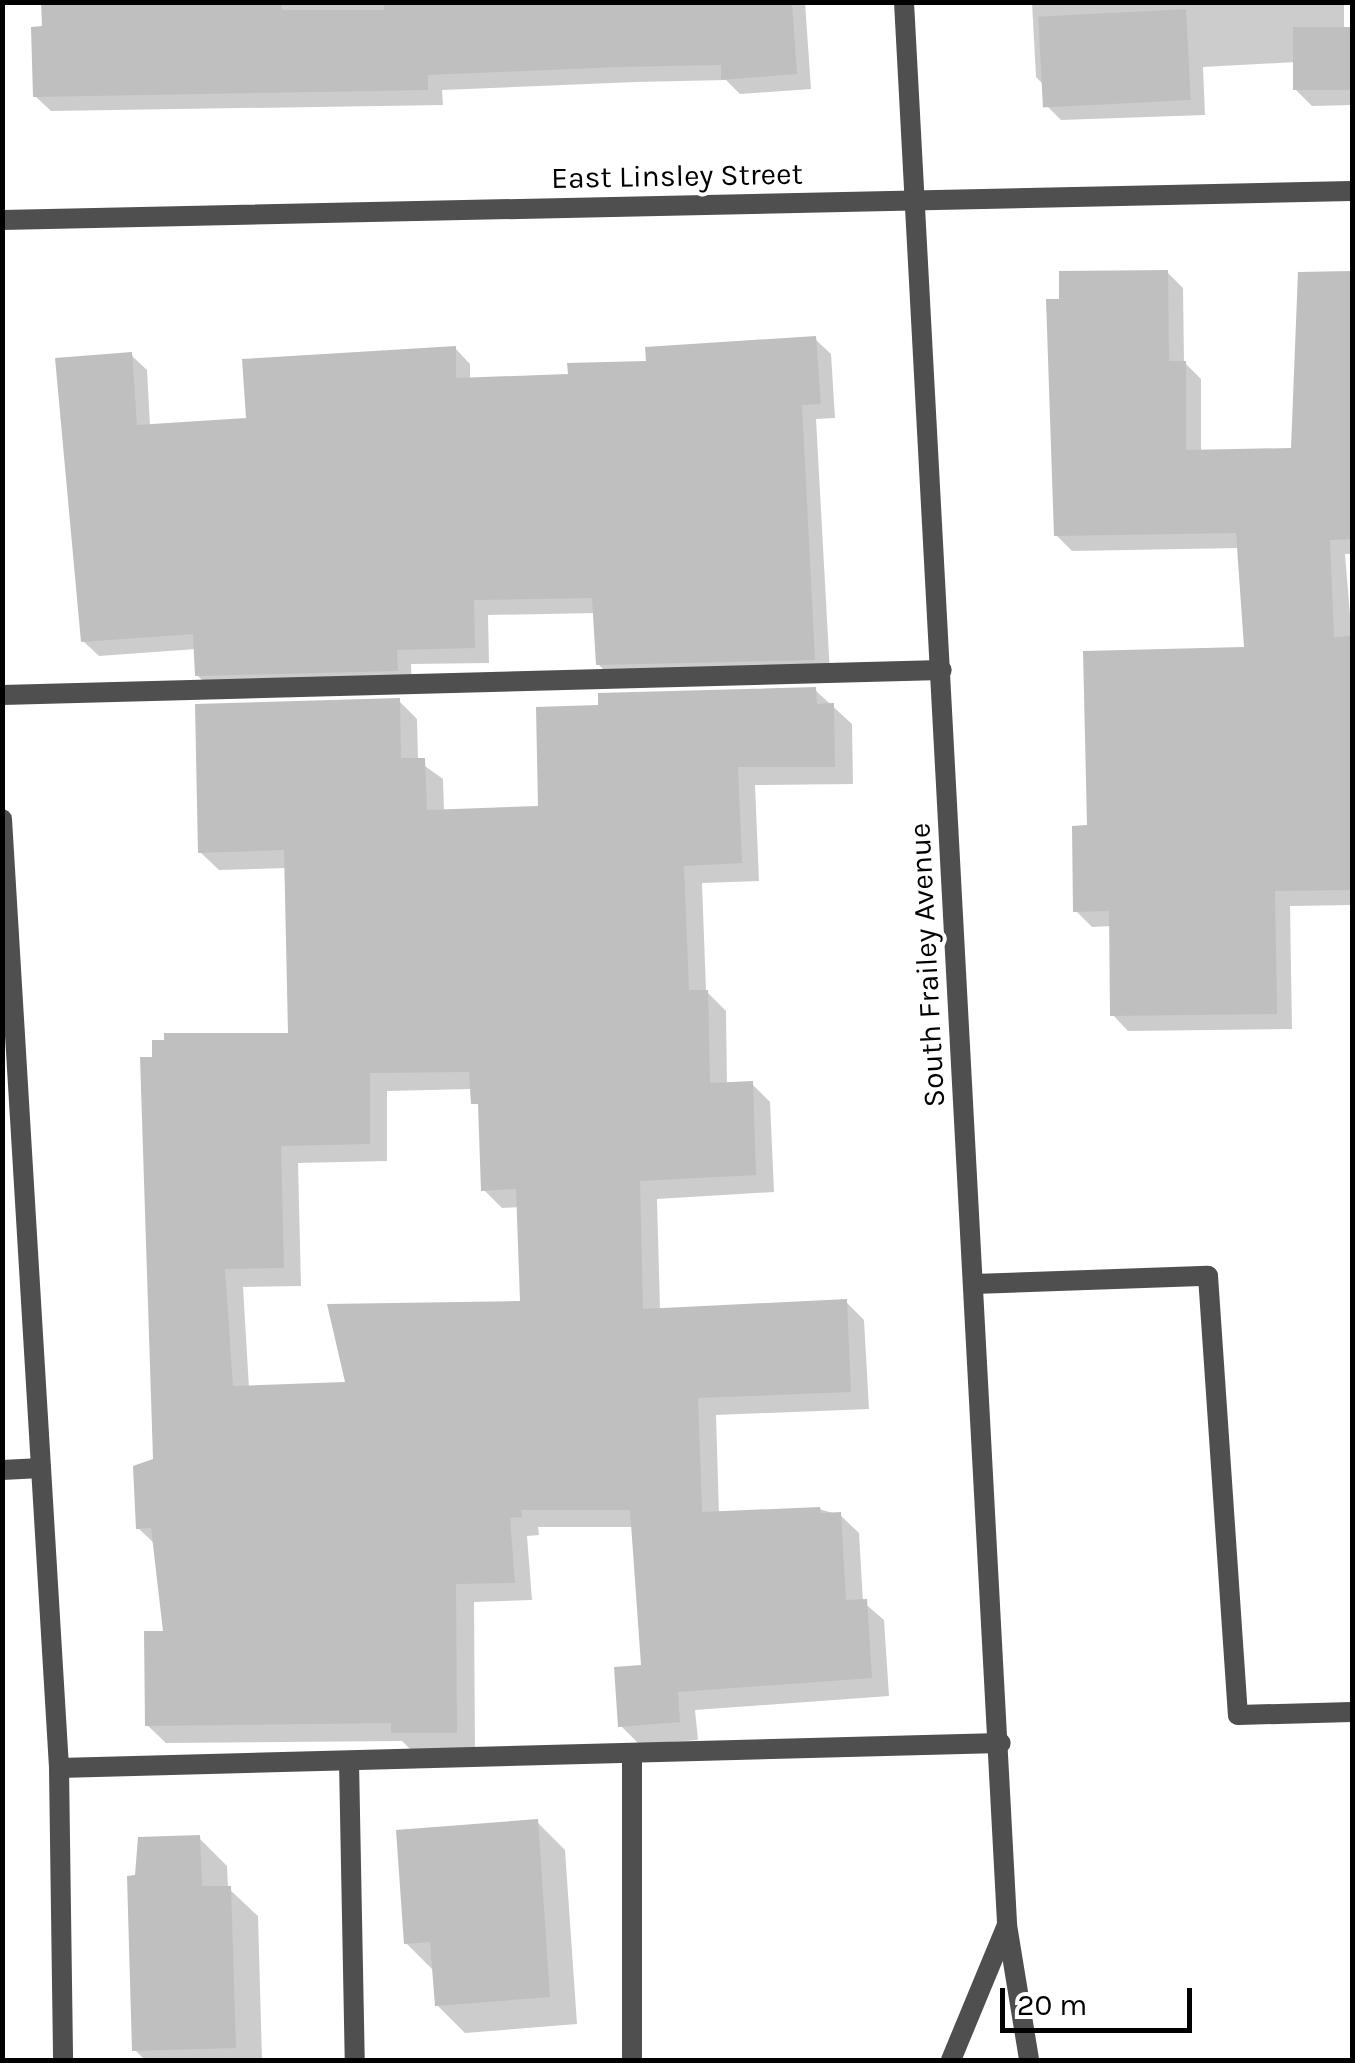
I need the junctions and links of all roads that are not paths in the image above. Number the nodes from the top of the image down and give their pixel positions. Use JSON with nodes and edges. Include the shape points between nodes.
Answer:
{"nodes":[{"id":1,"x":904,"y":2,"type":"edge"},
{"id":2,"x":1352,"y":191,"type":"edge"},
{"id":3,"x":917,"y":201,"type":"junction"},
{"id":4,"x":2,"y":220,"type":"edge"},
{"id":5,"x":942,"y":670,"type":"junction"},
{"id":6,"x":2,"y":694,"type":"edge"},
{"id":7,"x":2,"y":819,"type":"edge"},
{"id":8,"x":974,"y":1284,"type":"junction"},
{"id":9,"x":41,"y":1468,"type":"junction"},
{"id":10,"x":2,"y":1470,"type":"edge"},
{"id":11,"x":1352,"y":1712,"type":"edge"},
{"id":12,"x":1001,"y":1743,"type":"junction"},
{"id":13,"x":632,"y":1756,"type":"junction"},
{"id":14,"x":349,"y":1761,"type":"junction"},
{"id":15,"x":59,"y":1768,"type":"junction"},
{"id":16,"x":1007,"y":1926,"type":"junction"},
{"id":17,"x":63,"y":2060,"type":"edge"},
{"id":18,"x":355,"y":2060,"type":"edge"},
{"id":19,"x":632,"y":2060,"type":"edge"},
{"id":20,"x":952,"y":2060,"type":"edge"},
{"id":21,"x":1030,"y":2060,"type":"edge"}],
"edges":[{"from":1,"to":3,"type":"street","name":"South Frailey Avenue"},
{"from":2,"to":3,"type":"street","name":"East Linsley Street"},
{"from":3,"to":4,"type":"street","name":"East Linsley Street"},
{"from":3,"to":5,"type":"street","name":"South Frailey Avenue"},
{"from":5,"to":6,"type":"street"},
{"from":5,"to":8,"type":"street","name":"South Frailey Avenue"},
{"from":7,"to":9,"type":"street"},
{"from":8,"to":11,"type":"street","via":[[1208,1276],[1238,1715]]},
{"from":8,"to":12,"type":"street","name":"South Frailey Avenue"},
{"from":9,"to":10,"type":"street"},
{"from":9,"to":15,"type":"street"},
{"from":12,"to":13,"type":"street"},
{"from":12,"to":16,"type":"street","name":"South Frailey Avenue"},
{"from":13,"to":14,"type":"street"},
{"from":13,"to":19,"type":"street"},
{"from":14,"to":15,"type":"street"},
{"from":14,"to":18,"type":"street"},
{"from":15,"to":17,"type":"street"},
{"from":16,"to":20,"type":"street","name":"South Frailey Avenue"},
{"from":16,"to":21,"type":"street","name":"South Frailey Avenue"}]}
